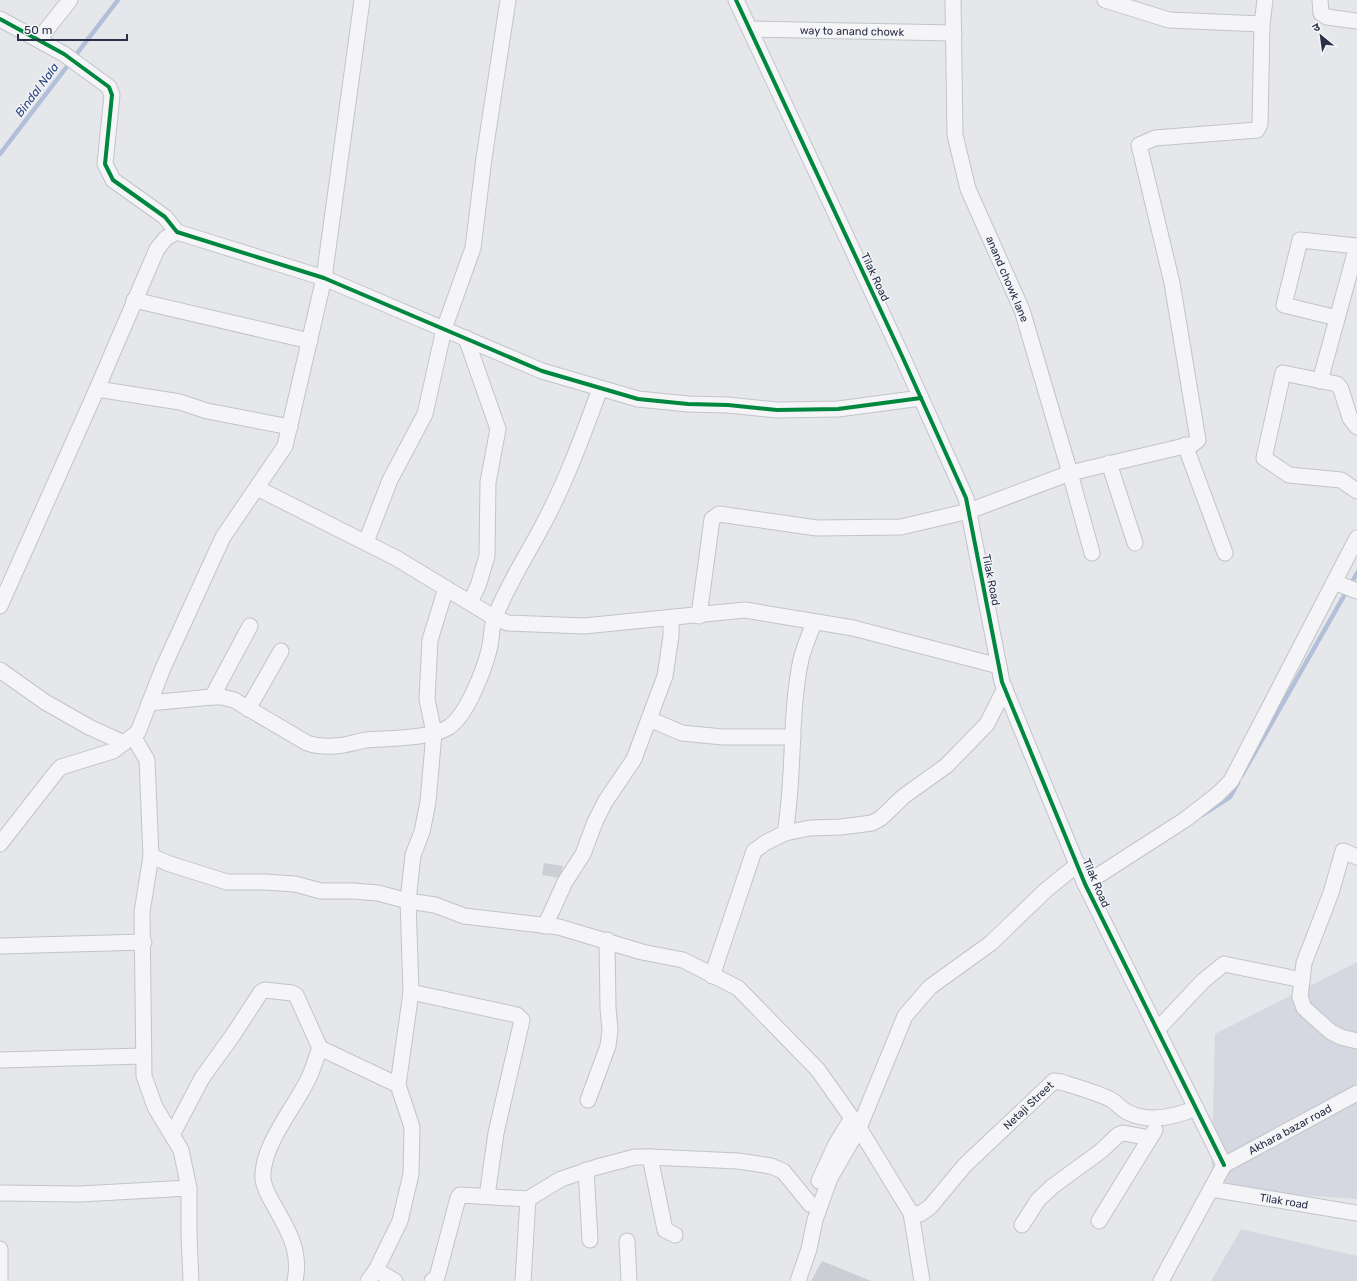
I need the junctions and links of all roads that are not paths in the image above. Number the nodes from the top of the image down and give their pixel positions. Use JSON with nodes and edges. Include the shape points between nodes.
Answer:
{"nodes":[{"id":1,"x":70,"y":0,"type":"edge"},
{"id":2,"x":362,"y":0,"type":"edge"},
{"id":3,"x":508,"y":0,"type":"edge"},
{"id":4,"x":736,"y":0,"type":"edge"},
{"id":5,"x":953,"y":0,"type":"edge"},
{"id":6,"x":1105,"y":0,"type":"edge"},
{"id":7,"x":1265,"y":0,"type":"edge"},
{"id":8,"x":1320,"y":0,"type":"edge"},
{"id":9,"x":0,"y":19,"type":"edge"},
{"id":10,"x":1357,"y":21,"type":"edge"},
{"id":11,"x":1262,"y":24,"type":"junction"},
{"id":12,"x":750,"y":29,"type":"junction"},
{"id":13,"x":954,"y":33,"type":"junction"},
{"id":14,"x":39,"y":39,"type":"junction"},
{"id":15,"x":177,"y":232,"type":"junction"},
{"id":16,"x":1357,"y":246,"type":"edge"},
{"id":17,"x":324,"y":278,"type":"junction"},
{"id":18,"x":134,"y":300,"type":"junction"},
{"id":19,"x":1337,"y":318,"type":"junction"},
{"id":20,"x":444,"y":329,"type":"junction"},
{"id":21,"x":466,"y":338,"type":"junction"},
{"id":22,"x":310,"y":341,"type":"junction"},
{"id":23,"x":1320,"y":381,"type":"junction"},
{"id":24,"x":97,"y":389,"type":"junction"},
{"id":25,"x":600,"y":389,"type":"junction"},
{"id":26,"x":921,"y":398,"type":"junction"},
{"id":27,"x":290,"y":427,"type":"junction"},
{"id":28,"x":1357,"y":427,"type":"edge"},
{"id":29,"x":1185,"y":445,"type":"junction"},
{"id":30,"x":1109,"y":463,"type":"junction"},
{"id":31,"x":1070,"y":472,"type":"junction"},
{"id":32,"x":257,"y":488,"type":"junction"},
{"id":33,"x":1357,"y":491,"type":"edge"},
{"id":34,"x":968,"y":511,"type":"junction"},
{"id":35,"x":1357,"y":538,"type":"edge"},
{"id":36,"x":366,"y":542,"type":"junction"},
{"id":37,"x":1135,"y":543,"type":"dead end"},
{"id":38,"x":1092,"y":553,"type":"dead end"},
{"id":39,"x":1225,"y":553,"type":"dead end"},
{"id":40,"x":1334,"y":582,"type":"junction"},
{"id":41,"x":446,"y":588,"type":"junction"},
{"id":42,"x":1357,"y":591,"type":"edge"},
{"id":43,"x":470,"y":602,"type":"junction"},
{"id":44,"x":0,"y":606,"type":"edge"},
{"id":45,"x":699,"y":616,"type":"junction"},
{"id":46,"x":494,"y":618,"type":"junction"},
{"id":47,"x":671,"y":618,"type":"junction"},
{"id":48,"x":814,"y":622,"type":"junction"},
{"id":49,"x":250,"y":626,"type":"dead end"},
{"id":50,"x":282,"y":651,"type":"dead end"},
{"id":51,"x":999,"y":666,"type":"junction"},
{"id":52,"x":0,"y":670,"type":"edge"},
{"id":53,"x":1005,"y":688,"type":"junction"},
{"id":54,"x":212,"y":697,"type":"junction"},
{"id":55,"x":149,"y":703,"type":"junction"},
{"id":56,"x":248,"y":709,"type":"junction"},
{"id":57,"x":649,"y":719,"type":"junction"},
{"id":58,"x":434,"y":733,"type":"junction"},
{"id":59,"x":793,"y":737,"type":"junction"},
{"id":60,"x":128,"y":740,"type":"junction"},
{"id":61,"x":785,"y":834,"type":"junction"},
{"id":62,"x":0,"y":844,"type":"edge"},
{"id":63,"x":151,"y":856,"type":"junction"},
{"id":64,"x":1357,"y":857,"type":"edge"},
{"id":65,"x":1076,"y":859,"type":"junction"},
{"id":66,"x":1085,"y":884,"type":"junction"},
{"id":67,"x":408,"y":901,"type":"junction"},
{"id":68,"x":545,"y":926,"type":"junction"},
{"id":69,"x":607,"y":940,"type":"junction"},
{"id":70,"x":144,"y":942,"type":"junction"},
{"id":71,"x":0,"y":946,"type":"edge"},
{"id":72,"x":712,"y":976,"type":"junction"},
{"id":73,"x":1302,"y":980,"type":"junction"},
{"id":74,"x":411,"y":992,"type":"junction"},
{"id":75,"x":1157,"y":1030,"type":"junction"},
{"id":76,"x":1357,"y":1041,"type":"edge"},
{"id":77,"x":320,"y":1048,"type":"junction"},
{"id":78,"x":142,"y":1056,"type":"junction"},
{"id":79,"x":0,"y":1060,"type":"edge"},
{"id":80,"x":398,"y":1085,"type":"junction"},
{"id":81,"x":1357,"y":1093,"type":"edge"},
{"id":82,"x":588,"y":1100,"type":"dead end"},
{"id":83,"x":1196,"y":1108,"type":"junction"},
{"id":84,"x":1162,"y":1118,"type":"junction"},
{"id":85,"x":855,"y":1123,"type":"junction"},
{"id":86,"x":172,"y":1136,"type":"junction"},
{"id":87,"x":1150,"y":1138,"type":"junction"},
{"id":88,"x":650,"y":1157,"type":"junction"},
{"id":89,"x":1224,"y":1165,"type":"junction"},
{"id":90,"x":586,"y":1170,"type":"junction"},
{"id":91,"x":189,"y":1188,"type":"junction"},
{"id":92,"x":1211,"y":1189,"type":"junction"},
{"id":93,"x":0,"y":1193,"type":"edge"},
{"id":94,"x":488,"y":1196,"type":"junction"},
{"id":95,"x":528,"y":1199,"type":"junction"},
{"id":96,"x":810,"y":1204,"type":"junction"},
{"id":97,"x":1357,"y":1213,"type":"edge"},
{"id":98,"x":911,"y":1214,"type":"junction"},
{"id":99,"x":1099,"y":1221,"type":"dead end"},
{"id":100,"x":1022,"y":1225,"type":"dead end"},
{"id":101,"x":675,"y":1235,"type":"dead end"},
{"id":102,"x":590,"y":1240,"type":"dead end"},
{"id":103,"x":627,"y":1241,"type":"dead end"},
{"id":104,"x":0,"y":1249,"type":"edge"},
{"id":105,"x":372,"y":1276,"type":"edge"},
{"id":106,"x":0,"y":1281,"type":"edge"},
{"id":107,"x":192,"y":1281,"type":"edge"},
{"id":108,"x":295,"y":1281,"type":"edge"},
{"id":109,"x":395,"y":1281,"type":"edge"},
{"id":110,"x":432,"y":1281,"type":"edge"},
{"id":111,"x":523,"y":1281,"type":"edge"},
{"id":112,"x":629,"y":1281,"type":"edge"},
{"id":113,"x":788,"y":1281,"type":"edge"},
{"id":114,"x":798,"y":1281,"type":"edge"},
{"id":115,"x":922,"y":1281,"type":"edge"},
{"id":116,"x":1161,"y":1281,"type":"edge"}],
"edges":[{"from":1,"to":14,"type":"street"},
{"from":2,"to":17,"type":"street"},
{"from":3,"to":20,"type":"street","via":[[484,158],[474,248]]},
{"from":4,"to":12,"type":"street","name":"Tilak Road"},
{"from":5,"to":13,"type":"street","name":"anand chowk lane"},
{"from":6,"to":11,"type":"street","via":[[1169,20]]},
{"from":7,"to":11,"type":"street"},
{"from":8,"to":10,"type":"street","via":[[1321,13],[1327,17]]},
{"from":9,"to":14,"type":"street"},
{"from":11,"to":29,"type":"street","via":[[1260,127],[1257,130],[1155,138],[1139,145],[1172,283],[1199,434],[1198,440]]},
{"from":12,"to":13,"type":"street","name":"way to anand chowk"},
{"from":12,"to":26,"type":"street","name":"Tilak Road"},
{"from":13,"to":31,"type":"street","name":"anand chowk lane","via":[[955,135],[968,189],[1022,310]]},
{"from":14,"to":15,"type":"street","via":[[106,84],[112,95],[105,164],[109,173],[113,180],[164,217]]},
{"from":15,"to":17,"type":"street"},
{"from":15,"to":18,"type":"street","via":[[166,238],[157,249]]},
{"from":16,"to":19,"type":"street"},
{"from":16,"to":19,"type":"street","via":[[1300,240],[1284,305]]},
{"from":17,"to":20,"type":"street"},
{"from":17,"to":22,"type":"street"},
{"from":18,"to":22,"type":"street"},
{"from":18,"to":24,"type":"street"},
{"from":19,"to":23,"type":"street"},
{"from":20,"to":21,"type":"street"},
{"from":20,"to":36,"type":"street","via":[[425,414],[390,480]]},
{"from":21,"to":25,"type":"street","via":[[542,371]]},
{"from":21,"to":43,"type":"street","via":[[498,429],[488,482],[486,556],[478,586]]},
{"from":22,"to":27,"type":"street"},
{"from":23,"to":28,"type":"street","via":[[1337,384],[1351,422]]},
{"from":23,"to":33,"type":"street","via":[[1283,373],[1264,458],[1289,475],[1341,480]]},
{"from":24,"to":27,"type":"street","via":[[180,402],[207,411]]},
{"from":24,"to":44,"type":"street"},
{"from":25,"to":26,"type":"street","via":[[638,399],[777,410],[838,409]]},
{"from":25,"to":46,"type":"street","via":[[573,462],[548,516],[521,562]]},
{"from":26,"to":34,"type":"street","name":"Tilak Road","via":[[966,498]]},
{"from":27,"to":32,"type":"street","via":[[285,446]]},
{"from":29,"to":30,"type":"street"},
{"from":29,"to":39,"type":"street"},
{"from":30,"to":31,"type":"street"},
{"from":30,"to":37,"type":"street"},
{"from":31,"to":34,"type":"street"},
{"from":31,"to":38,"type":"street","name":"anand chowk lane"},
{"from":32,"to":36,"type":"street"},
{"from":32,"to":55,"type":"street","via":[[223,537],[162,668]]},
{"from":34,"to":45,"type":"street","via":[[901,527],[817,528],[719,514],[712,519]]},
{"from":34,"to":51,"type":"street","name":"Tilak Road"},
{"from":35,"to":40,"type":"street"},
{"from":36,"to":41,"type":"street"},
{"from":40,"to":42,"type":"street"},
{"from":40,"to":66,"type":"street","via":[[1231,781],[1186,819]]},
{"from":41,"to":43,"type":"street"},
{"from":41,"to":58,"type":"street","via":[[430,640],[427,699]]},
{"from":43,"to":46,"type":"street"},
{"from":45,"to":47,"type":"street"},
{"from":45,"to":48,"type":"street","via":[[745,610]]},
{"from":46,"to":47,"type":"street","via":[[508,623],[584,626]]},
{"from":46,"to":58,"type":"street","via":[[490,649],[473,692],[460,716],[449,727]]},
{"from":47,"to":57,"type":"street","via":[[665,676]]},
{"from":48,"to":51,"type":"street","via":[[852,628]]},
{"from":48,"to":59,"type":"street","via":[[801,659]]},
{"from":49,"to":54,"type":"street"},
{"from":50,"to":56,"type":"street"},
{"from":51,"to":53,"type":"street","name":"Tilak Road"},
{"from":52,"to":60,"type":"street","via":[[45,702],[90,727]]},
{"from":53,"to":61,"type":"street","via":[[987,724],[946,766],[904,796],[881,818],[872,823],[810,828]]},
{"from":53,"to":65,"type":"street","name":"Tilak Road"},
{"from":54,"to":55,"type":"street"},
{"from":54,"to":56,"type":"street","via":[[234,700]]},
{"from":55,"to":60,"type":"street","via":[[138,732]]},
{"from":56,"to":58,"type":"street","via":[[307,744],[318,746]]},
{"from":57,"to":59,"type":"street","via":[[682,733]]},
{"from":57,"to":68,"type":"street","via":[[634,759],[605,802],[583,854],[565,882]]},
{"from":58,"to":67,"type":"street","via":[[428,802],[422,832],[413,855]]},
{"from":59,"to":61,"type":"street","via":[[790,803]]},
{"from":60,"to":62,"type":"street","via":[[113,751],[61,767]]},
{"from":60,"to":63,"type":"street","via":[[147,760]]},
{"from":61,"to":72,"type":"street","via":[[754,851]]},
{"from":63,"to":67,"type":"street","via":[[227,882],[295,884],[321,891],[354,891]]},
{"from":63,"to":70,"type":"street","via":[[142,912]]},
{"from":64,"to":73,"type":"street","via":[[1343,851],[1331,893],[1304,963]]},
{"from":65,"to":66,"type":"street","name":"Tilak Road"},
{"from":65,"to":85,"type":"street","via":[[991,943],[930,987],[904,1016]]},
{"from":66,"to":75,"type":"street","name":"Tilak Road"},
{"from":67,"to":68,"type":"street","via":[[435,905],[464,916]]},
{"from":67,"to":74,"type":"street"},
{"from":68,"to":69,"type":"street","via":[[559,927]]},
{"from":69,"to":72,"type":"street","via":[[642,952],[683,960]]},
{"from":69,"to":82,"type":"street","via":[[610,1030],[608,1046]]},
{"from":70,"to":71,"type":"street"},
{"from":70,"to":78,"type":"street"},
{"from":72,"to":85,"type":"street","via":[[738,988],[771,1021],[818,1070]]},
{"from":73,"to":75,"type":"street","via":[[1224,964],[1203,981]]},
{"from":73,"to":76,"type":"street","via":[[1300,997],[1304,1008],[1331,1032]]},
{"from":74,"to":80,"type":"street"},
{"from":74,"to":94,"type":"street","via":[[517,1015],[522,1020],[496,1133]]},
{"from":75,"to":83,"type":"street","name":"Tilak Road"},
{"from":77,"to":80,"type":"street"},
{"from":77,"to":86,"type":"street","via":[[296,996],[292,993],[265,990],[261,992],[202,1078]]},
{"from":77,"to":108,"type":"street","via":[[306,1083],[285,1122],[273,1138],[263,1179],[297,1253],[298,1270]]},
{"from":78,"to":79,"type":"street"},
{"from":78,"to":86,"type":"street","via":[[144,1076],[154,1107]]},
{"from":80,"to":105,"type":"street","via":[[412,1127],[411,1174],[400,1221]]},
{"from":81,"to":89,"type":"street","name":"Akhara bazar road"},
{"from":83,"to":84,"type":"street","name":"Netaji Street"},
{"from":83,"to":89,"type":"street","name":"Tilak Road"},
{"from":84,"to":87,"type":"street"},
{"from":84,"to":98,"type":"street","name":"Netaji Street","via":[[1127,1112],[1111,1100],[1054,1081],[965,1165],[930,1207],[920,1214]]},
{"from":85,"to":96,"type":"street","via":[[828,1159]]},
{"from":85,"to":98,"type":"street"},
{"from":85,"to":114,"type":"street","via":[[814,1220],[809,1249]]},
{"from":86,"to":91,"type":"street","via":[[181,1150]]},
{"from":87,"to":99,"type":"street"},
{"from":87,"to":100,"type":"street","via":[[1123,1133],[1118,1135],[1038,1200]]},
{"from":88,"to":90,"type":"street","via":[[635,1157]]},
{"from":88,"to":96,"type":"street","via":[[738,1161],[771,1166],[783,1171]]},
{"from":88,"to":101,"type":"street","via":[[665,1230]]},
{"from":89,"to":92,"type":"street"},
{"from":90,"to":95,"type":"street","via":[[561,1179]]},
{"from":90,"to":102,"type":"street"},
{"from":91,"to":93,"type":"street","via":[[80,1194]]},
{"from":91,"to":107,"type":"street"},
{"from":92,"to":97,"type":"street","name":"Tilak road"},
{"from":92,"to":116,"type":"street"},
{"from":94,"to":95,"type":"street"},
{"from":94,"to":110,"type":"street","via":[[464,1194],[458,1198],[437,1277]]},
{"from":95,"to":111,"type":"street"},
{"from":96,"to":113,"type":"street","via":[[803,1237]]},
{"from":98,"to":115,"type":"street"},
{"from":103,"to":112,"type":"street"},
{"from":104,"to":106,"type":"street"},
{"from":105,"to":109,"type":"street"}]}
